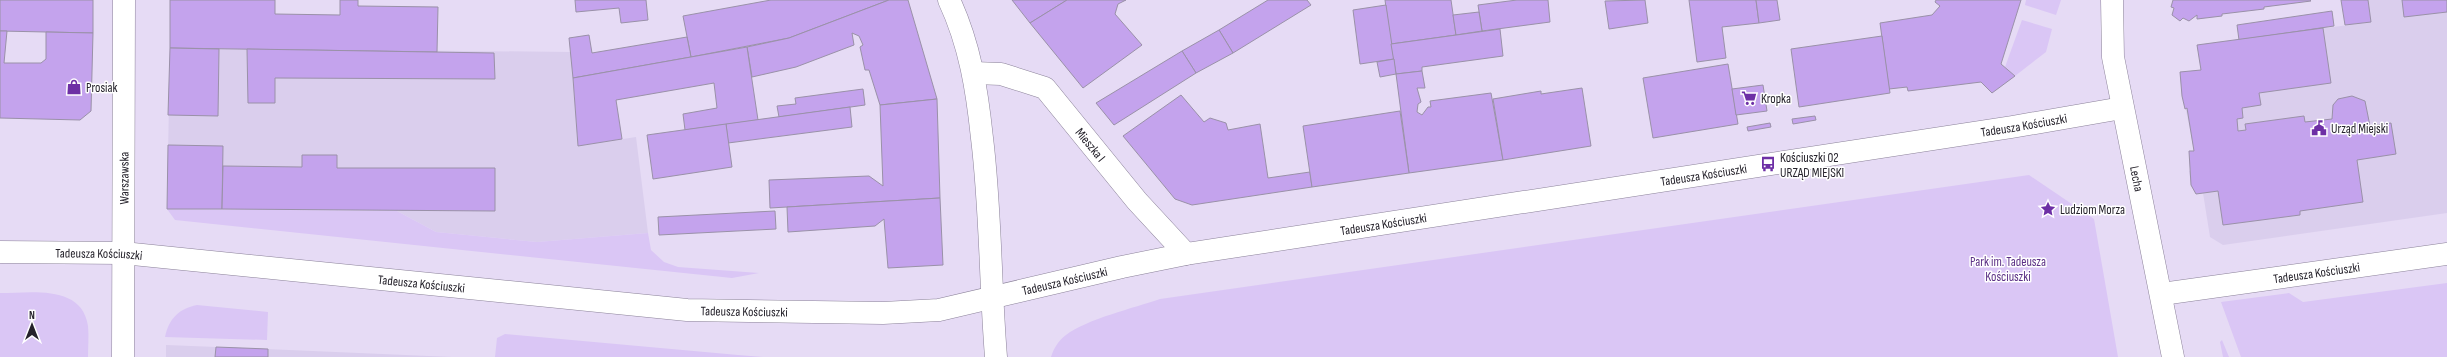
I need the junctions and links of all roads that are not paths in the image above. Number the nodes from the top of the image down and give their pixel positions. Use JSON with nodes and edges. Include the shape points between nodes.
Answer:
{"nodes":[{"id":1,"x":124,"y":0,"type":"edge"},
{"id":2,"x":949,"y":0,"type":"edge"},
{"id":3,"x":2112,"y":0,"type":"edge"},
{"id":4,"x":974,"y":73,"type":"junction"},
{"id":5,"x":2122,"y":108,"type":"junction"},
{"id":6,"x":0,"y":252,"type":"edge"},
{"id":7,"x":123,"y":253,"type":"junction"},
{"id":8,"x":1186,"y":254,"type":"junction"},
{"id":9,"x":2447,"y":254,"type":"edge"},
{"id":10,"x":2162,"y":294,"type":"junction"},
{"id":11,"x":991,"y":299,"type":"junction"},
{"id":12,"x":123,"y":357,"type":"edge"},
{"id":13,"x":996,"y":357,"type":"edge"},
{"id":14,"x":2173,"y":357,"type":"edge"}],
"edges":[{"from":1,"to":7,"type":"street","name":"Warszawska"},
{"from":2,"to":4,"type":"street","via":[[967,46]]},
{"from":3,"to":5,"type":"street","name":"Lecha","via":[[2113,57]]},
{"from":4,"to":8,"type":"street","name":"Mieszka I","via":[[1001,74],[1045,88],[1137,201]]},
{"from":4,"to":11,"type":"street","via":[[989,197]]},
{"from":5,"to":8,"type":"street","name":"Tadeusza Kościuszki"},
{"from":5,"to":10,"type":"street","name":"Lecha"},
{"from":6,"to":7,"type":"street","name":"Tadeusza Kościuszki"},
{"from":7,"to":11,"type":"street","name":"Tadeusza Kościuszki","via":[[687,310],[883,313],[939,310]]},
{"from":7,"to":12,"type":"street","name":"Warszawska"},
{"from":8,"to":11,"type":"street","name":"Tadeusza Kościuszki","via":[[1066,279]]},
{"from":9,"to":10,"type":"street","name":"Tadeusza Kościuszki"},
{"from":10,"to":14,"type":"street","name":"Lecha"},
{"from":11,"to":13,"type":"street"}]}
